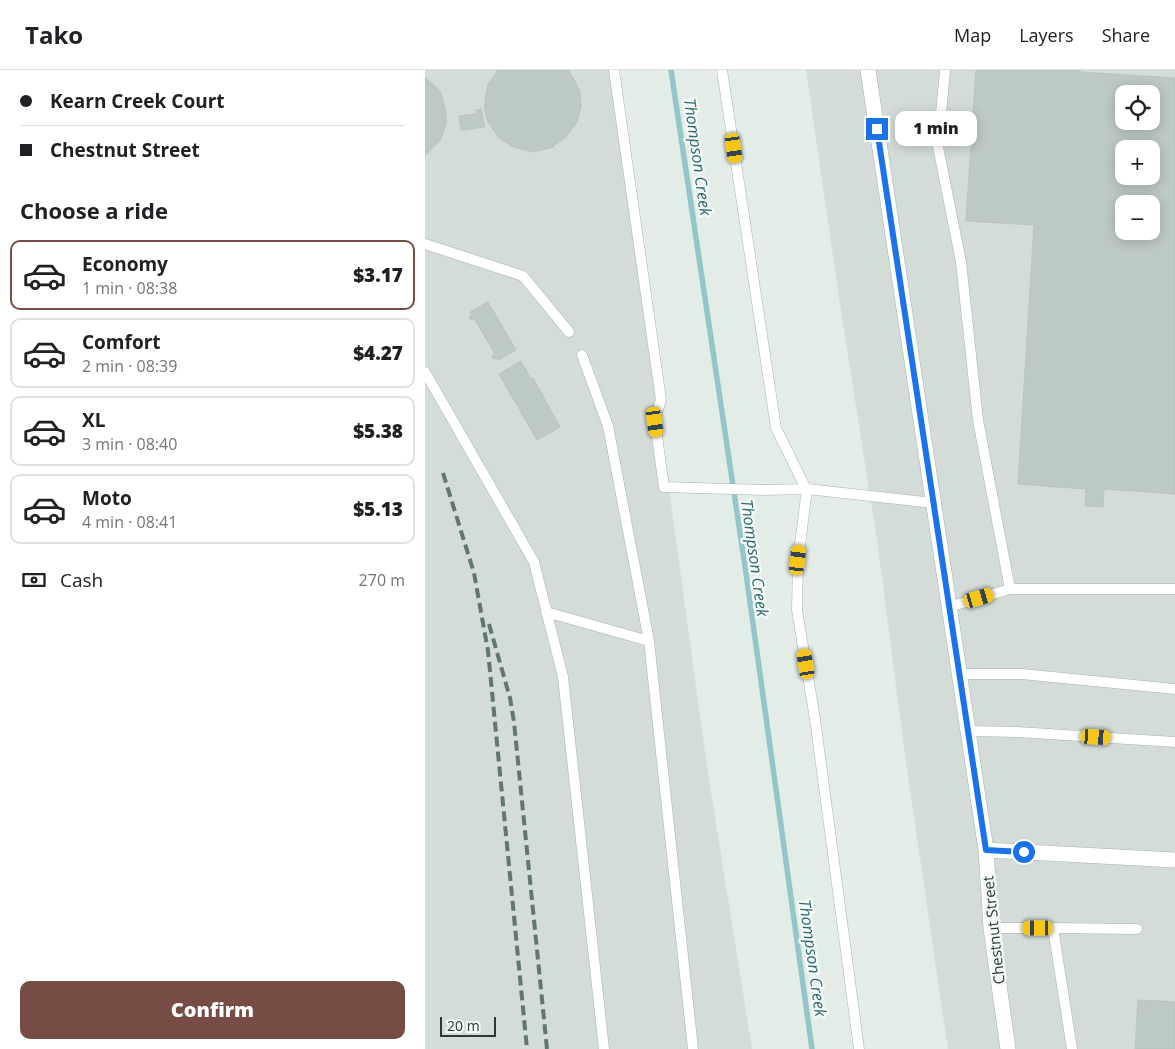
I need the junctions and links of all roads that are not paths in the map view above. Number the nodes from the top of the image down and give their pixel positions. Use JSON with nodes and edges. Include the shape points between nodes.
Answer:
{"nodes":[{"id":1,"x":615,"y":70,"type":"edge"},
{"id":2,"x":722,"y":70,"type":"edge"},
{"id":3,"x":868,"y":70,"type":"edge"},
{"id":4,"x":945,"y":70,"type":"edge"},
{"id":5,"x":425,"y":244,"type":"edge"},
{"id":6,"x":569,"y":332,"type":"dead end"},
{"id":7,"x":582,"y":355,"type":"dead end"},
{"id":8,"x":425,"y":372,"type":"edge"},
{"id":9,"x":807,"y":489,"type":"junction"},
{"id":10,"x":934,"y":503,"type":"junction"},
{"id":11,"x":1010,"y":589,"type":"junction"},
{"id":12,"x":1175,"y":589,"type":"edge"},
{"id":13,"x":949,"y":607,"type":"junction"},
{"id":14,"x":546,"y":612,"type":"junction"},
{"id":15,"x":649,"y":641,"type":"junction"},
{"id":16,"x":959,"y":674,"type":"junction"},
{"id":17,"x":1175,"y":689,"type":"edge"},
{"id":18,"x":968,"y":731,"type":"junction"},
{"id":19,"x":1175,"y":742,"type":"edge"},
{"id":20,"x":986,"y":850,"type":"junction"},
{"id":21,"x":1175,"y":860,"type":"edge"},
{"id":22,"x":991,"y":928,"type":"junction"},
{"id":23,"x":1053,"y":928,"type":"junction"},
{"id":24,"x":1137,"y":929,"type":"dead end"},
{"id":25,"x":604,"y":1049,"type":"edge"},
{"id":26,"x":693,"y":1049,"type":"edge"},
{"id":27,"x":859,"y":1049,"type":"edge"},
{"id":28,"x":1008,"y":1049,"type":"edge"},
{"id":29,"x":1072,"y":1049,"type":"edge"}],
"edges":[{"from":1,"to":9,"type":"lane","via":[[661,400],[655,422],[664,487]]},
{"from":2,"to":9,"type":"lane","via":[[776,428]]},
{"from":3,"to":10,"type":"street","name":"Chestnut Street"},
{"from":4,"to":11,"type":"lane","via":[[938,147],[961,262],[978,420]]},
{"from":5,"to":6,"type":"lane","via":[[523,276]]},
{"from":7,"to":15,"type":"lane","via":[[608,426]]},
{"from":8,"to":14,"type":"lane","via":[[534,562]]},
{"from":9,"to":10,"type":"lane"},
{"from":9,"to":27,"type":"lane","via":[[798,560],[797,610],[815,718]]},
{"from":10,"to":13,"type":"street","name":"Chestnut Street"},
{"from":11,"to":12,"type":"lane"},
{"from":11,"to":13,"type":"lane"},
{"from":13,"to":16,"type":"street","name":"Chestnut Street"},
{"from":14,"to":15,"type":"lane"},
{"from":14,"to":25,"type":"lane","via":[[563,677]]},
{"from":15,"to":26,"type":"lane"},
{"from":16,"to":17,"type":"lane","via":[[1022,674]]},
{"from":16,"to":18,"type":"street","name":"Chestnut Street"},
{"from":18,"to":19,"type":"lane"},
{"from":18,"to":20,"type":"street","name":"Chestnut Street"},
{"from":20,"to":21,"type":"street"},
{"from":20,"to":22,"type":"street","name":"Chestnut Street"},
{"from":22,"to":23,"type":"lane"},
{"from":22,"to":28,"type":"street","name":"Chestnut Street"},
{"from":23,"to":24,"type":"lane"},
{"from":23,"to":29,"type":"lane"}]}
